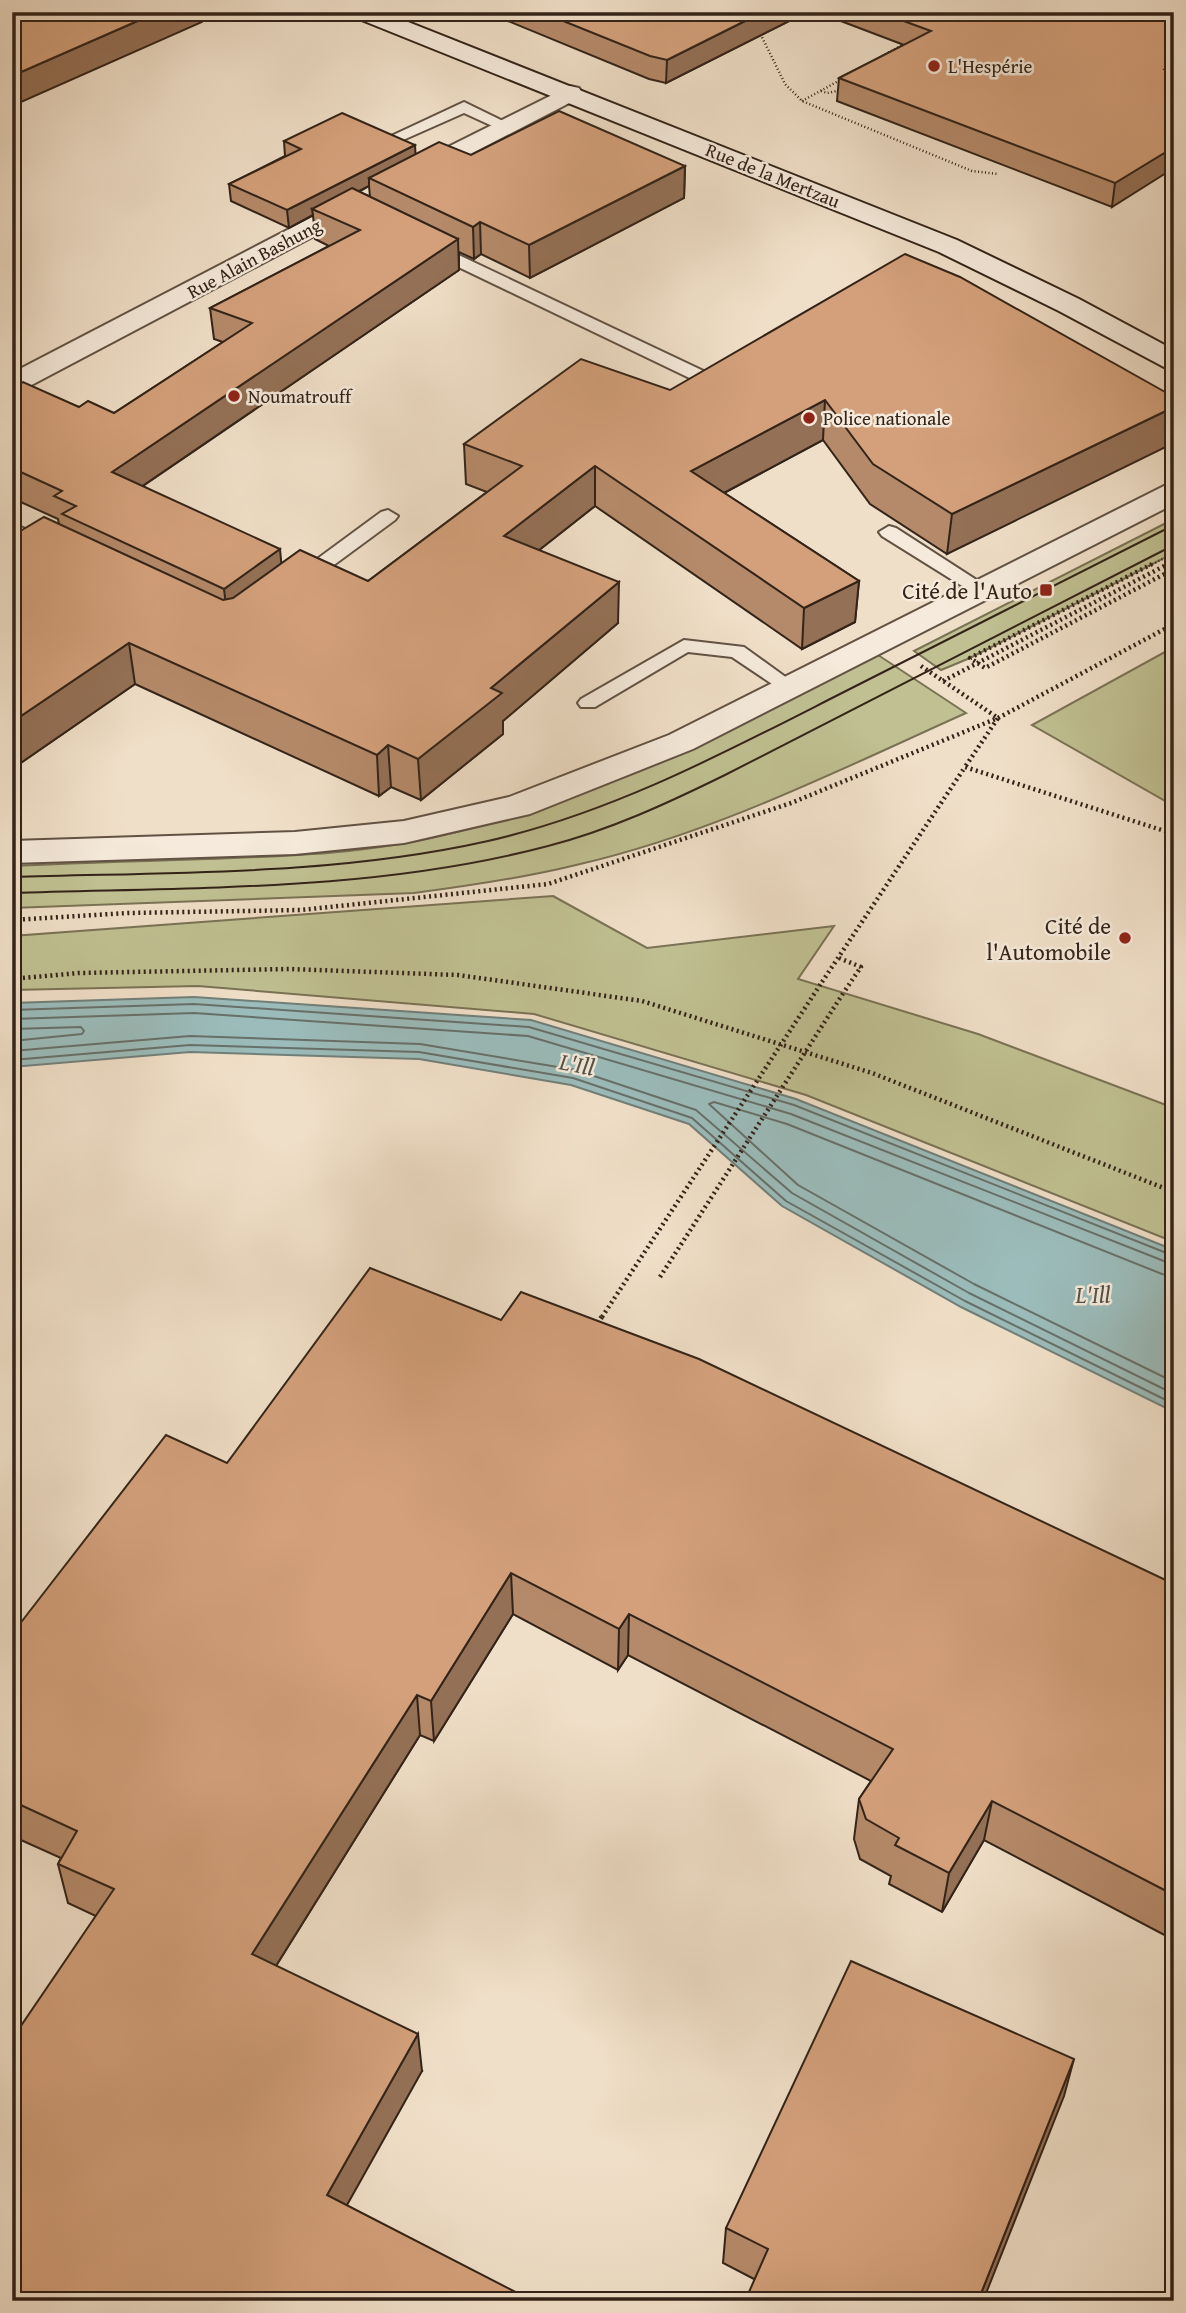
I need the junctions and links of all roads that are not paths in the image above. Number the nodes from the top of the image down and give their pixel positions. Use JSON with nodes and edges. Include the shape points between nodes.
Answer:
{"nodes":[{"id":1,"x":362,"y":12,"type":"edge"},
{"id":2,"x":570,"y":93,"type":"junction"},
{"id":3,"x":505,"y":126,"type":"junction"},
{"id":4,"x":397,"y":137,"type":"edge"},
{"id":5,"x":350,"y":208,"type":"junction"},
{"id":6,"x":374,"y":219,"type":"edge"},
{"id":7,"x":411,"y":237,"type":"edge"},
{"id":8,"x":1174,"y":361,"type":"edge"},
{"id":9,"x":706,"y":379,"type":"edge"},
{"id":10,"x":12,"y":384,"type":"edge"},
{"id":11,"x":1174,"y":492,"type":"edge"},
{"id":12,"x":388,"y":516,"type":"dead end"},
{"id":13,"x":889,"y":532,"type":"dead end"},
{"id":14,"x":17,"y":537,"type":"edge"},
{"id":15,"x":63,"y":553,"type":"edge"},
{"id":16,"x":982,"y":590,"type":"junction"},
{"id":17,"x":282,"y":594,"type":"edge"},
{"id":18,"x":788,"y":686,"type":"junction"},
{"id":19,"x":588,"y":703,"type":"dead end"},
{"id":20,"x":12,"y":852,"type":"edge"}],
"edges":[{"from":1,"to":2,"type":"street","name":"Rue de la Mertzau"},
{"from":2,"to":3,"type":"street","name":"Rue Alain Bashung"},
{"from":2,"to":8,"type":"street","name":"Rue de la Mertzau","via":[[948,246]]},
{"from":3,"to":4,"type":"lane","via":[[464,107]]},
{"from":3,"to":5,"type":"street","name":"Rue Alain Bashung"},
{"from":5,"to":6,"type":"lane"},
{"from":5,"to":10,"type":"street","name":"Rue Alain Bashung"},
{"from":7,"to":9,"type":"lane"},
{"from":11,"to":16,"type":"street"},
{"from":12,"to":17,"type":"lane"},
{"from":13,"to":16,"type":"lane"},
{"from":14,"to":15,"type":"lane"},
{"from":16,"to":18,"type":"street"},
{"from":18,"to":19,"type":"lane","via":[[737,651],[684,646]]},
{"from":18,"to":20,"type":"street","via":[[681,742],[518,806],[404,832],[295,843]]}]}
